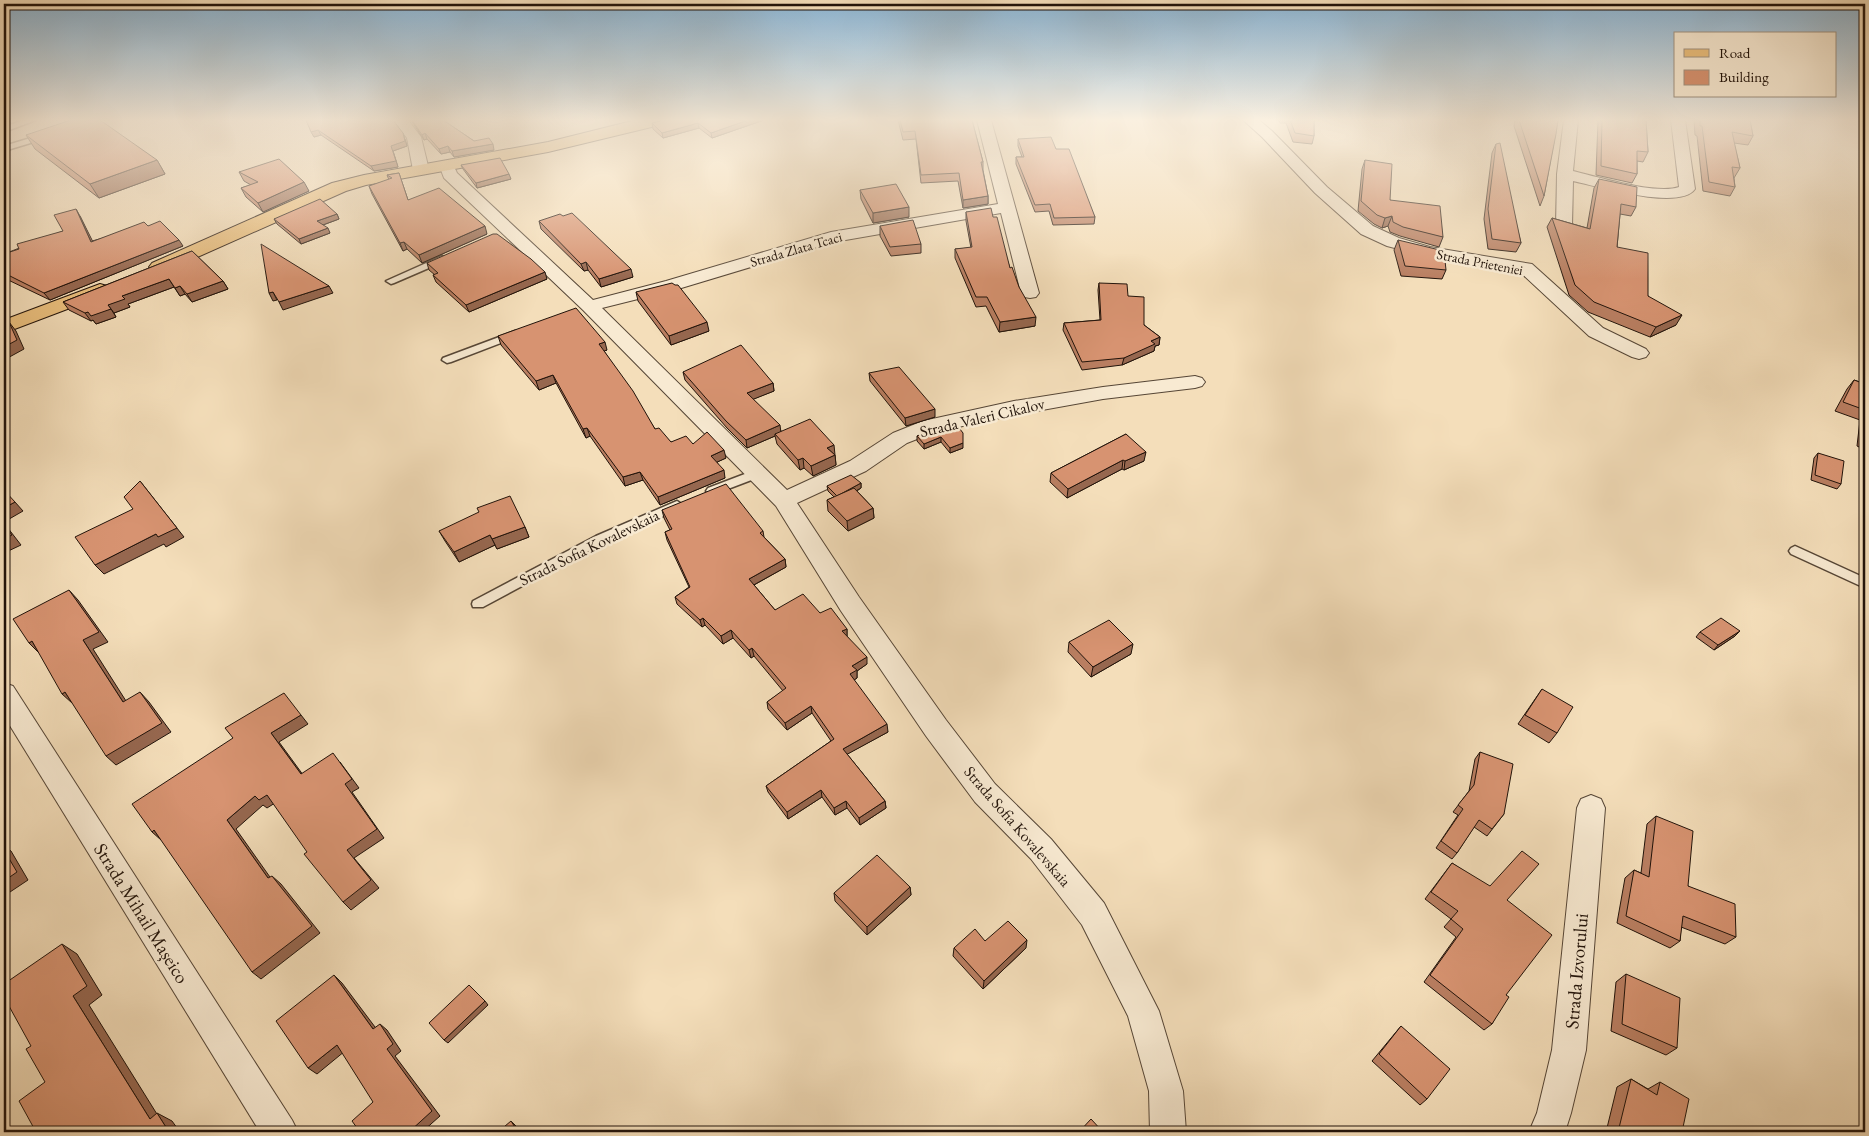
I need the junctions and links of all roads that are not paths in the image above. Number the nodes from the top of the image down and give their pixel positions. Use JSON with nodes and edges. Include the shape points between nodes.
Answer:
{"nodes":[{"id":1,"x":404,"y":173,"type":"edge"},
{"id":2,"x":449,"y":173,"type":"edge"},
{"id":3,"x":998,"y":173,"type":"edge"},
{"id":4,"x":1305,"y":173,"type":"edge"},
{"id":5,"x":1685,"y":173,"type":"edge"},
{"id":6,"x":1565,"y":174,"type":"joint"},
{"id":7,"x":1007,"y":208,"type":"junction"},
{"id":8,"x":1564,"y":226,"type":"edge"},
{"id":9,"x":454,"y":253,"type":"edge"},
{"id":10,"x":145,"y":272,"type":"edge"},
{"id":11,"x":391,"y":281,"type":"dead end"},
{"id":12,"x":119,"y":283,"type":"edge"},
{"id":13,"x":1030,"y":293,"type":"dead end"},
{"id":14,"x":582,"y":308,"type":"junction"},
{"id":15,"x":4,"y":328,"type":"edge"},
{"id":16,"x":524,"y":330,"type":"edge"},
{"id":17,"x":1639,"y":352,"type":"dead end"},
{"id":18,"x":447,"y":360,"type":"dead end"},
{"id":19,"x":1195,"y":382,"type":"dead end"},
{"id":20,"x":758,"y":473,"type":"junction"},
{"id":21,"x":704,"y":495,"type":"edge"},
{"id":22,"x":784,"y":500,"type":"junction"},
{"id":23,"x":686,"y":502,"type":"edge"},
{"id":24,"x":1796,"y":551,"type":"dead end"},
{"id":25,"x":1865,"y":583,"type":"edge"},
{"id":26,"x":478,"y":604,"type":"dead end"},
{"id":27,"x":4,"y":694,"type":"edge"},
{"id":28,"x":1591,"y":808,"type":"dead end"},
{"id":29,"x":280,"y":1132,"type":"edge"},
{"id":30,"x":1168,"y":1132,"type":"edge"},
{"id":31,"x":1547,"y":1132,"type":"edge"}],
"edges":[{"from":1,"to":10,"type":"main road","via":[[339,187]]},
{"from":2,"to":14,"type":"street","name":"Strada Sofia Kovalevskaia","via":[[503,232]]},
{"from":3,"to":7,"type":"street"},
{"from":4,"to":17,"type":"street","name":"Strada Prieteniei","via":[[1367,230],[1393,242],[1429,252],[1526,268],[1596,332]]},
{"from":5,"to":6,"type":"street","via":[[1685,192],[1659,194]]},
{"from":6,"to":8,"type":"street"},
{"from":7,"to":13,"type":"street"},
{"from":7,"to":14,"type":"street","name":"Strada Zlata Tcaci","via":[[831,237],[672,285]]},
{"from":9,"to":11,"type":"lane"},
{"from":12,"to":15,"type":"main road"},
{"from":14,"to":20,"type":"street","name":"Strada Sofia Kovalevskaia"},
{"from":16,"to":18,"type":"lane"},
{"from":19,"to":22,"type":"street","name":"Strada Valeri Cikalov","via":[[1110,392],[930,426],[900,438],[858,466]]},
{"from":20,"to":21,"type":"lane"},
{"from":20,"to":22,"type":"street","name":"Strada Sofia Kovalevskaia"},
{"from":22,"to":30,"type":"street","name":"Strada Sofia Kovalevskaia","via":[[850,604],[936,728],[985,793],[1041,849],[1093,914],[1143,1011],[1166,1091]]},
{"from":23,"to":26,"type":"lane","name":"Strada Sofia Kovalevskaia","via":[[622,527]]},
{"from":24,"to":25,"type":"lane"},
{"from":27,"to":29,"type":"street","name":"Strada Mihail Mașeico"},
{"from":28,"to":31,"type":"street","name":"Strada Izvorului","via":[[1568,1050]]}]}
